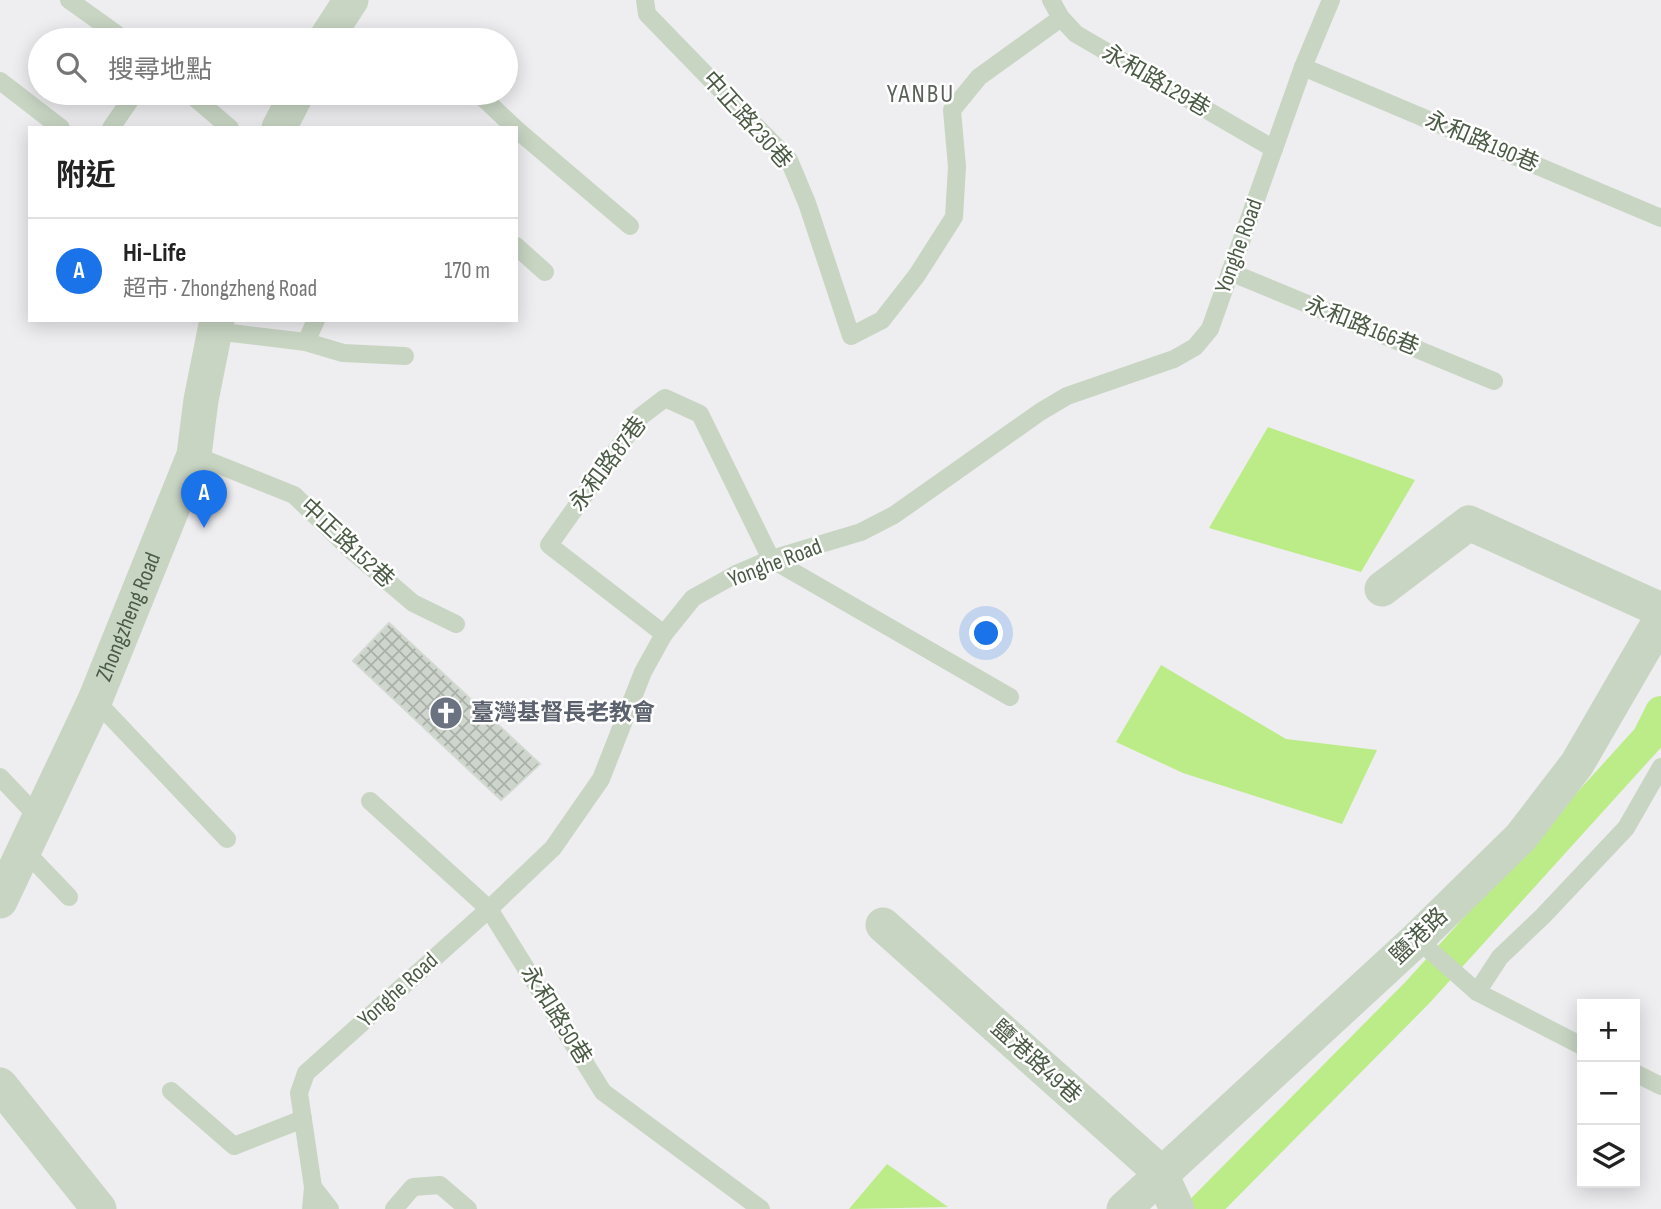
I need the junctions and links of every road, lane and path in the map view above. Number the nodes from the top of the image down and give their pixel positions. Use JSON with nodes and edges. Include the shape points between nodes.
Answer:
{"nodes":[{"id":1,"x":69,"y":0,"type":"edge"},
{"id":2,"x":351,"y":0,"type":"edge"},
{"id":3,"x":645,"y":0,"type":"edge"},
{"id":4,"x":1051,"y":0,"type":"edge"},
{"id":5,"x":1331,"y":0,"type":"edge"},
{"id":6,"x":1061,"y":18,"type":"junction"},
{"id":7,"x":108,"y":28,"type":"edge"},
{"id":8,"x":333,"y":28,"type":"edge"},
{"id":9,"x":1303,"y":68,"type":"junction"},
{"id":10,"x":0,"y":81,"type":"edge"},
{"id":11,"x":28,"y":103,"type":"edge"},
{"id":12,"x":31,"y":105,"type":"edge"},
{"id":13,"x":127,"y":105,"type":"edge"},
{"id":14,"x":203,"y":105,"type":"edge"},
{"id":15,"x":291,"y":105,"type":"edge"},
{"id":16,"x":491,"y":105,"type":"edge"},
{"id":17,"x":58,"y":126,"type":"edge"},
{"id":18,"x":112,"y":126,"type":"edge"},
{"id":19,"x":228,"y":126,"type":"edge"},
{"id":20,"x":280,"y":126,"type":"edge"},
{"id":21,"x":513,"y":126,"type":"edge"},
{"id":22,"x":518,"y":131,"type":"edge"},
{"id":23,"x":1274,"y":149,"type":"junction"},
{"id":24,"x":1661,"y":218,"type":"edge"},
{"id":25,"x":630,"y":226,"type":"dead end"},
{"id":26,"x":518,"y":248,"type":"edge"},
{"id":27,"x":545,"y":272,"type":"dead end"},
{"id":28,"x":1230,"y":272,"type":"junction"},
{"id":29,"x":315,"y":322,"type":"edge"},
{"id":30,"x":215,"y":326,"type":"edge"},
{"id":31,"x":306,"y":342,"type":"junction"},
{"id":32,"x":405,"y":356,"type":"dead end"},
{"id":33,"x":1494,"y":381,"type":"dead end"},
{"id":34,"x":194,"y":455,"type":"junction"},
{"id":35,"x":771,"y":559,"type":"junction"},
{"id":36,"x":1382,"y":589,"type":"dead end"},
{"id":37,"x":1661,"y":610,"type":"edge"},
{"id":38,"x":1661,"y":619,"type":"edge"},
{"id":39,"x":456,"y":624,"type":"dead end"},
{"id":40,"x":664,"y":634,"type":"junction"},
{"id":41,"x":1010,"y":697,"type":"dead end"},
{"id":42,"x":95,"y":699,"type":"junction"},
{"id":43,"x":1661,"y":766,"type":"edge"},
{"id":44,"x":0,"y":777,"type":"edge"},
{"id":45,"x":370,"y":802,"type":"dead end"},
{"id":46,"x":39,"y":818,"type":"junction"},
{"id":47,"x":227,"y":839,"type":"dead end"},
{"id":48,"x":24,"y":850,"type":"junction"},
{"id":49,"x":69,"y":897,"type":"dead end"},
{"id":50,"x":0,"y":901,"type":"edge"},
{"id":51,"x":489,"y":909,"type":"junction"},
{"id":52,"x":883,"y":925,"type":"dead end"},
{"id":53,"x":1417,"y":939,"type":"junction"},
{"id":54,"x":1477,"y":992,"type":"junction"},
{"id":55,"x":1577,"y":1043,"type":"edge"},
{"id":56,"x":1640,"y":1076,"type":"edge"},
{"id":57,"x":0,"y":1085,"type":"edge"},
{"id":58,"x":1661,"y":1086,"type":"edge"},
{"id":59,"x":171,"y":1091,"type":"dead end"},
{"id":60,"x":303,"y":1119,"type":"junction"},
{"id":61,"x":1160,"y":1176,"type":"junction"},
{"id":62,"x":313,"y":1188,"type":"junction"},
{"id":63,"x":99,"y":1209,"type":"edge"},
{"id":64,"x":311,"y":1209,"type":"edge"},
{"id":65,"x":330,"y":1209,"type":"edge"},
{"id":66,"x":394,"y":1209,"type":"edge"},
{"id":67,"x":468,"y":1209,"type":"edge"},
{"id":68,"x":761,"y":1209,"type":"edge"},
{"id":69,"x":1124,"y":1209,"type":"edge"},
{"id":70,"x":1177,"y":1209,"type":"edge"}],
"edges":[{"from":1,"to":7,"type":"lane"},
{"from":2,"to":8,"type":"street"},
{"from":3,"to":6,"type":"lane","name":"中正路230巷","via":[[647,14],[789,160],[851,336],[882,320],[954,217],[957,167],[952,110],[979,77]]},
{"from":4,"to":6,"type":"lane","name":"永和路129巷"},
{"from":5,"to":9,"type":"lane","name":"Yonghe Road"},
{"from":6,"to":23,"type":"lane","name":"永和路129巷","via":[[1076,34]]},
{"from":9,"to":23,"type":"lane","name":"Yonghe Road"},
{"from":9,"to":24,"type":"lane","name":"永和路190巷"},
{"from":10,"to":11,"type":"lane"},
{"from":12,"to":17,"type":"lane"},
{"from":13,"to":18,"type":"lane"},
{"from":14,"to":19,"type":"lane"},
{"from":15,"to":20,"type":"street"},
{"from":16,"to":21,"type":"lane"},
{"from":22,"to":25,"type":"lane"},
{"from":23,"to":28,"type":"lane","name":"Yonghe Road"},
{"from":26,"to":27,"type":"lane"},
{"from":28,"to":33,"type":"lane","name":"永和路166巷"},
{"from":28,"to":35,"type":"lane","name":"Yonghe Road","via":[[1210,329],[1195,347],[1174,359],[1067,396],[894,515],[861,532]]},
{"from":29,"to":31,"type":"lane"},
{"from":30,"to":31,"type":"lane"},
{"from":30,"to":34,"type":"street","name":"Zhongzheng Road"},
{"from":31,"to":32,"type":"lane","via":[[343,353]]},
{"from":34,"to":39,"type":"lane","name":"中正路152巷","via":[[294,495],[413,603]]},
{"from":34,"to":42,"type":"street","name":"Zhongzheng Road"},
{"from":35,"to":40,"type":"lane","name":"Yonghe Road","via":[[693,598]]},
{"from":35,"to":40,"type":"lane","name":"永和路87巷","via":[[700,414],[665,398],[640,417],[549,545]]},
{"from":35,"to":41,"type":"lane"},
{"from":36,"to":37,"type":"street","via":[[1469,523]]},
{"from":38,"to":53,"type":"street","name":"鹽港路","via":[[1577,764],[1521,836]]},
{"from":40,"to":51,"type":"lane","name":"Yonghe Road","via":[[643,671],[601,779],[553,848]]},
{"from":42,"to":46,"type":"street","name":"Zhongzheng Road"},
{"from":42,"to":47,"type":"lane"},
{"from":43,"to":54,"type":"lane","via":[[1626,828],[1500,957]]},
{"from":44,"to":46,"type":"lane"},
{"from":45,"to":51,"type":"lane","name":"永和路50巷"},
{"from":46,"to":48,"type":"street","name":"Zhongzheng Road"},
{"from":48,"to":49,"type":"lane"},
{"from":48,"to":50,"type":"street","name":"Zhongzheng Road"},
{"from":51,"to":60,"type":"lane","name":"Yonghe Road","via":[[306,1073],[299,1093]]},
{"from":51,"to":68,"type":"lane","name":"永和路50巷","via":[[603,1092]]},
{"from":52,"to":61,"type":"street","name":"鹽港路49巷"},
{"from":53,"to":54,"type":"lane"},
{"from":53,"to":61,"type":"street","name":"鹽港路"},
{"from":54,"to":55,"type":"lane"},
{"from":56,"to":58,"type":"lane"},
{"from":57,"to":63,"type":"street"},
{"from":59,"to":60,"type":"lane","via":[[234,1146]]},
{"from":60,"to":62,"type":"lane","name":"Yonghe Road"},
{"from":61,"to":69,"type":"street","name":"鹽港路"},
{"from":61,"to":70,"type":"street","name":"鹽港路49巷"},
{"from":62,"to":64,"type":"lane","name":"Yonghe Road"},
{"from":62,"to":65,"type":"lane"},
{"from":66,"to":67,"type":"lane","via":[[413,1187],[440,1185]]}]}
